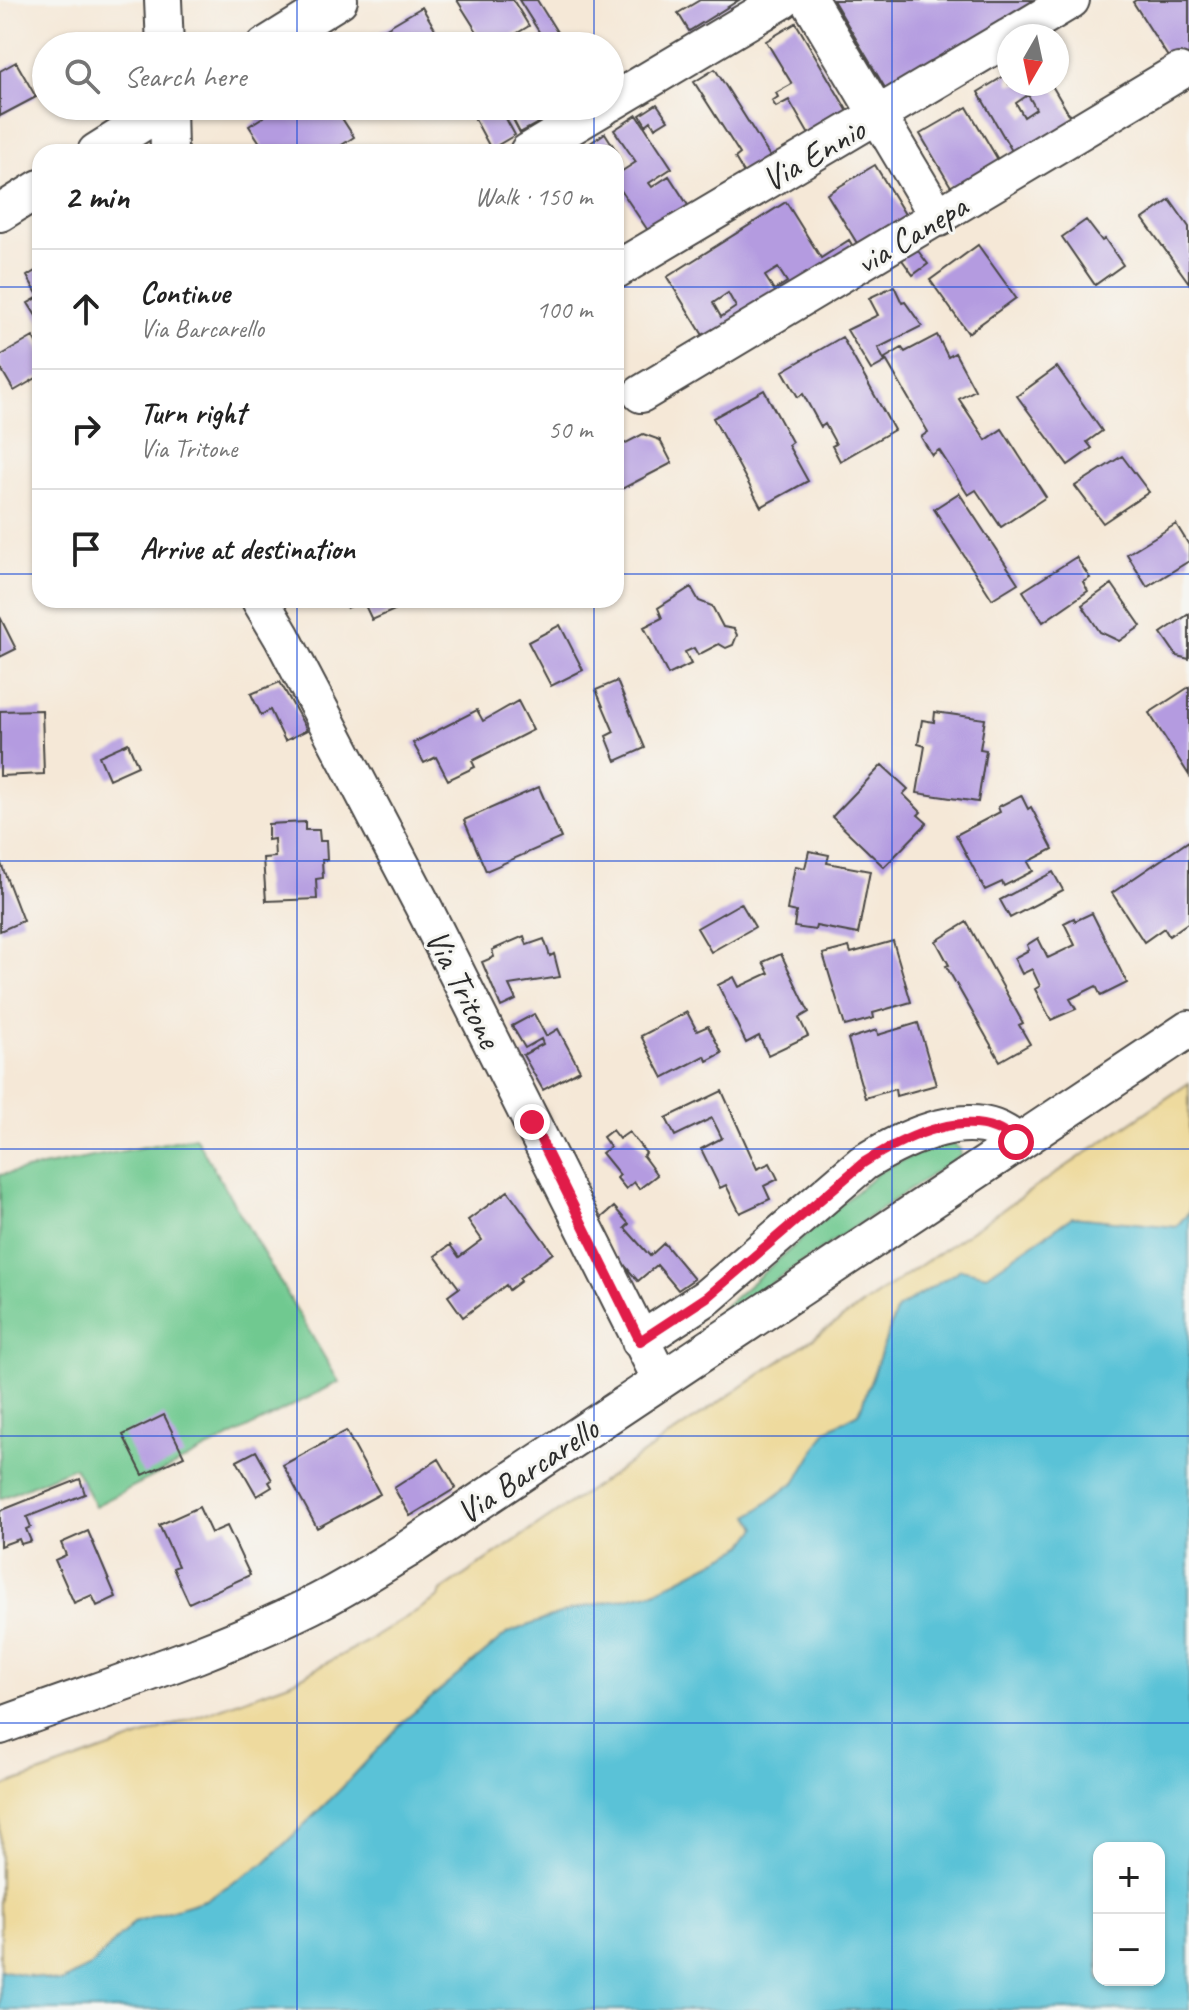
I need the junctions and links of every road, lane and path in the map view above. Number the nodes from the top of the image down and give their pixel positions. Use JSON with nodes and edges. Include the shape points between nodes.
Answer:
{"nodes":[{"id":1,"x":163,"y":0,"type":"edge"},
{"id":2,"x":339,"y":0,"type":"edge"},
{"id":3,"x":783,"y":0,"type":"edge"},
{"id":4,"x":809,"y":0,"type":"edge"},
{"id":5,"x":1071,"y":0,"type":"edge"},
{"id":6,"x":1031,"y":24,"type":"edge"},
{"id":7,"x":164,"y":32,"type":"edge"},
{"id":8,"x":288,"y":32,"type":"edge"},
{"id":9,"x":997,"y":45,"type":"edge"},
{"id":10,"x":1179,"y":72,"type":"dead end"},
{"id":11,"x":624,"y":95,"type":"edge"},
{"id":12,"x":877,"y":116,"type":"junction"},
{"id":13,"x":146,"y":120,"type":"edge"},
{"id":14,"x":168,"y":120,"type":"edge"},
{"id":15,"x":582,"y":120,"type":"edge"},
{"id":16,"x":109,"y":144,"type":"edge"},
{"id":17,"x":169,"y":144,"type":"edge"},
{"id":18,"x":542,"y":144,"type":"edge"},
{"id":19,"x":32,"y":193,"type":"edge"},
{"id":20,"x":0,"y":213,"type":"edge"},
{"id":21,"x":939,"y":218,"type":"junction"},
{"id":22,"x":624,"y":265,"type":"edge"},
{"id":23,"x":641,"y":394,"type":"dead end"},
{"id":24,"x":265,"y":608,"type":"edge"},
{"id":25,"x":1189,"y":1029,"type":"edge"},
{"id":26,"x":1016,"y":1142,"type":"junction"},
{"id":27,"x":640,"y":1341,"type":"junction"},
{"id":28,"x":661,"y":1380,"type":"junction"},
{"id":29,"x":0,"y":1726,"type":"edge"}],
"edges":[{"from":1,"to":7,"type":"street"},
{"from":2,"to":8,"type":"street"},
{"from":3,"to":11,"type":"street"},
{"from":4,"to":12,"type":"street"},
{"from":5,"to":6,"type":"street","name":"Via Ennio"},
{"from":9,"to":12,"type":"street","name":"Via Ennio"},
{"from":10,"to":21,"type":"street","name":"via Canepa"},
{"from":12,"to":21,"type":"street"},
{"from":12,"to":22,"type":"street","name":"Via Ennio"},
{"from":13,"to":16,"type":"street"},
{"from":14,"to":17,"type":"street"},
{"from":15,"to":18,"type":"street"},
{"from":19,"to":20,"type":"street"},
{"from":21,"to":23,"type":"street","name":"via Canepa"},
{"from":24,"to":27,"type":"street","name":"Via Tritone","via":[[425,910]]},
{"from":25,"to":26,"type":"street","name":"Via Barcarello"},
{"from":26,"to":27,"type":"street","via":[[990,1125],[965,1122],[886,1148],[707,1297]]},
{"from":26,"to":28,"type":"street","name":"Via Barcarello"},
{"from":27,"to":28,"type":"street","name":"Via Tritone"},
{"from":28,"to":29,"type":"street","name":"Via Barcarello","via":[[405,1551],[310,1606],[185,1659]]}]}
